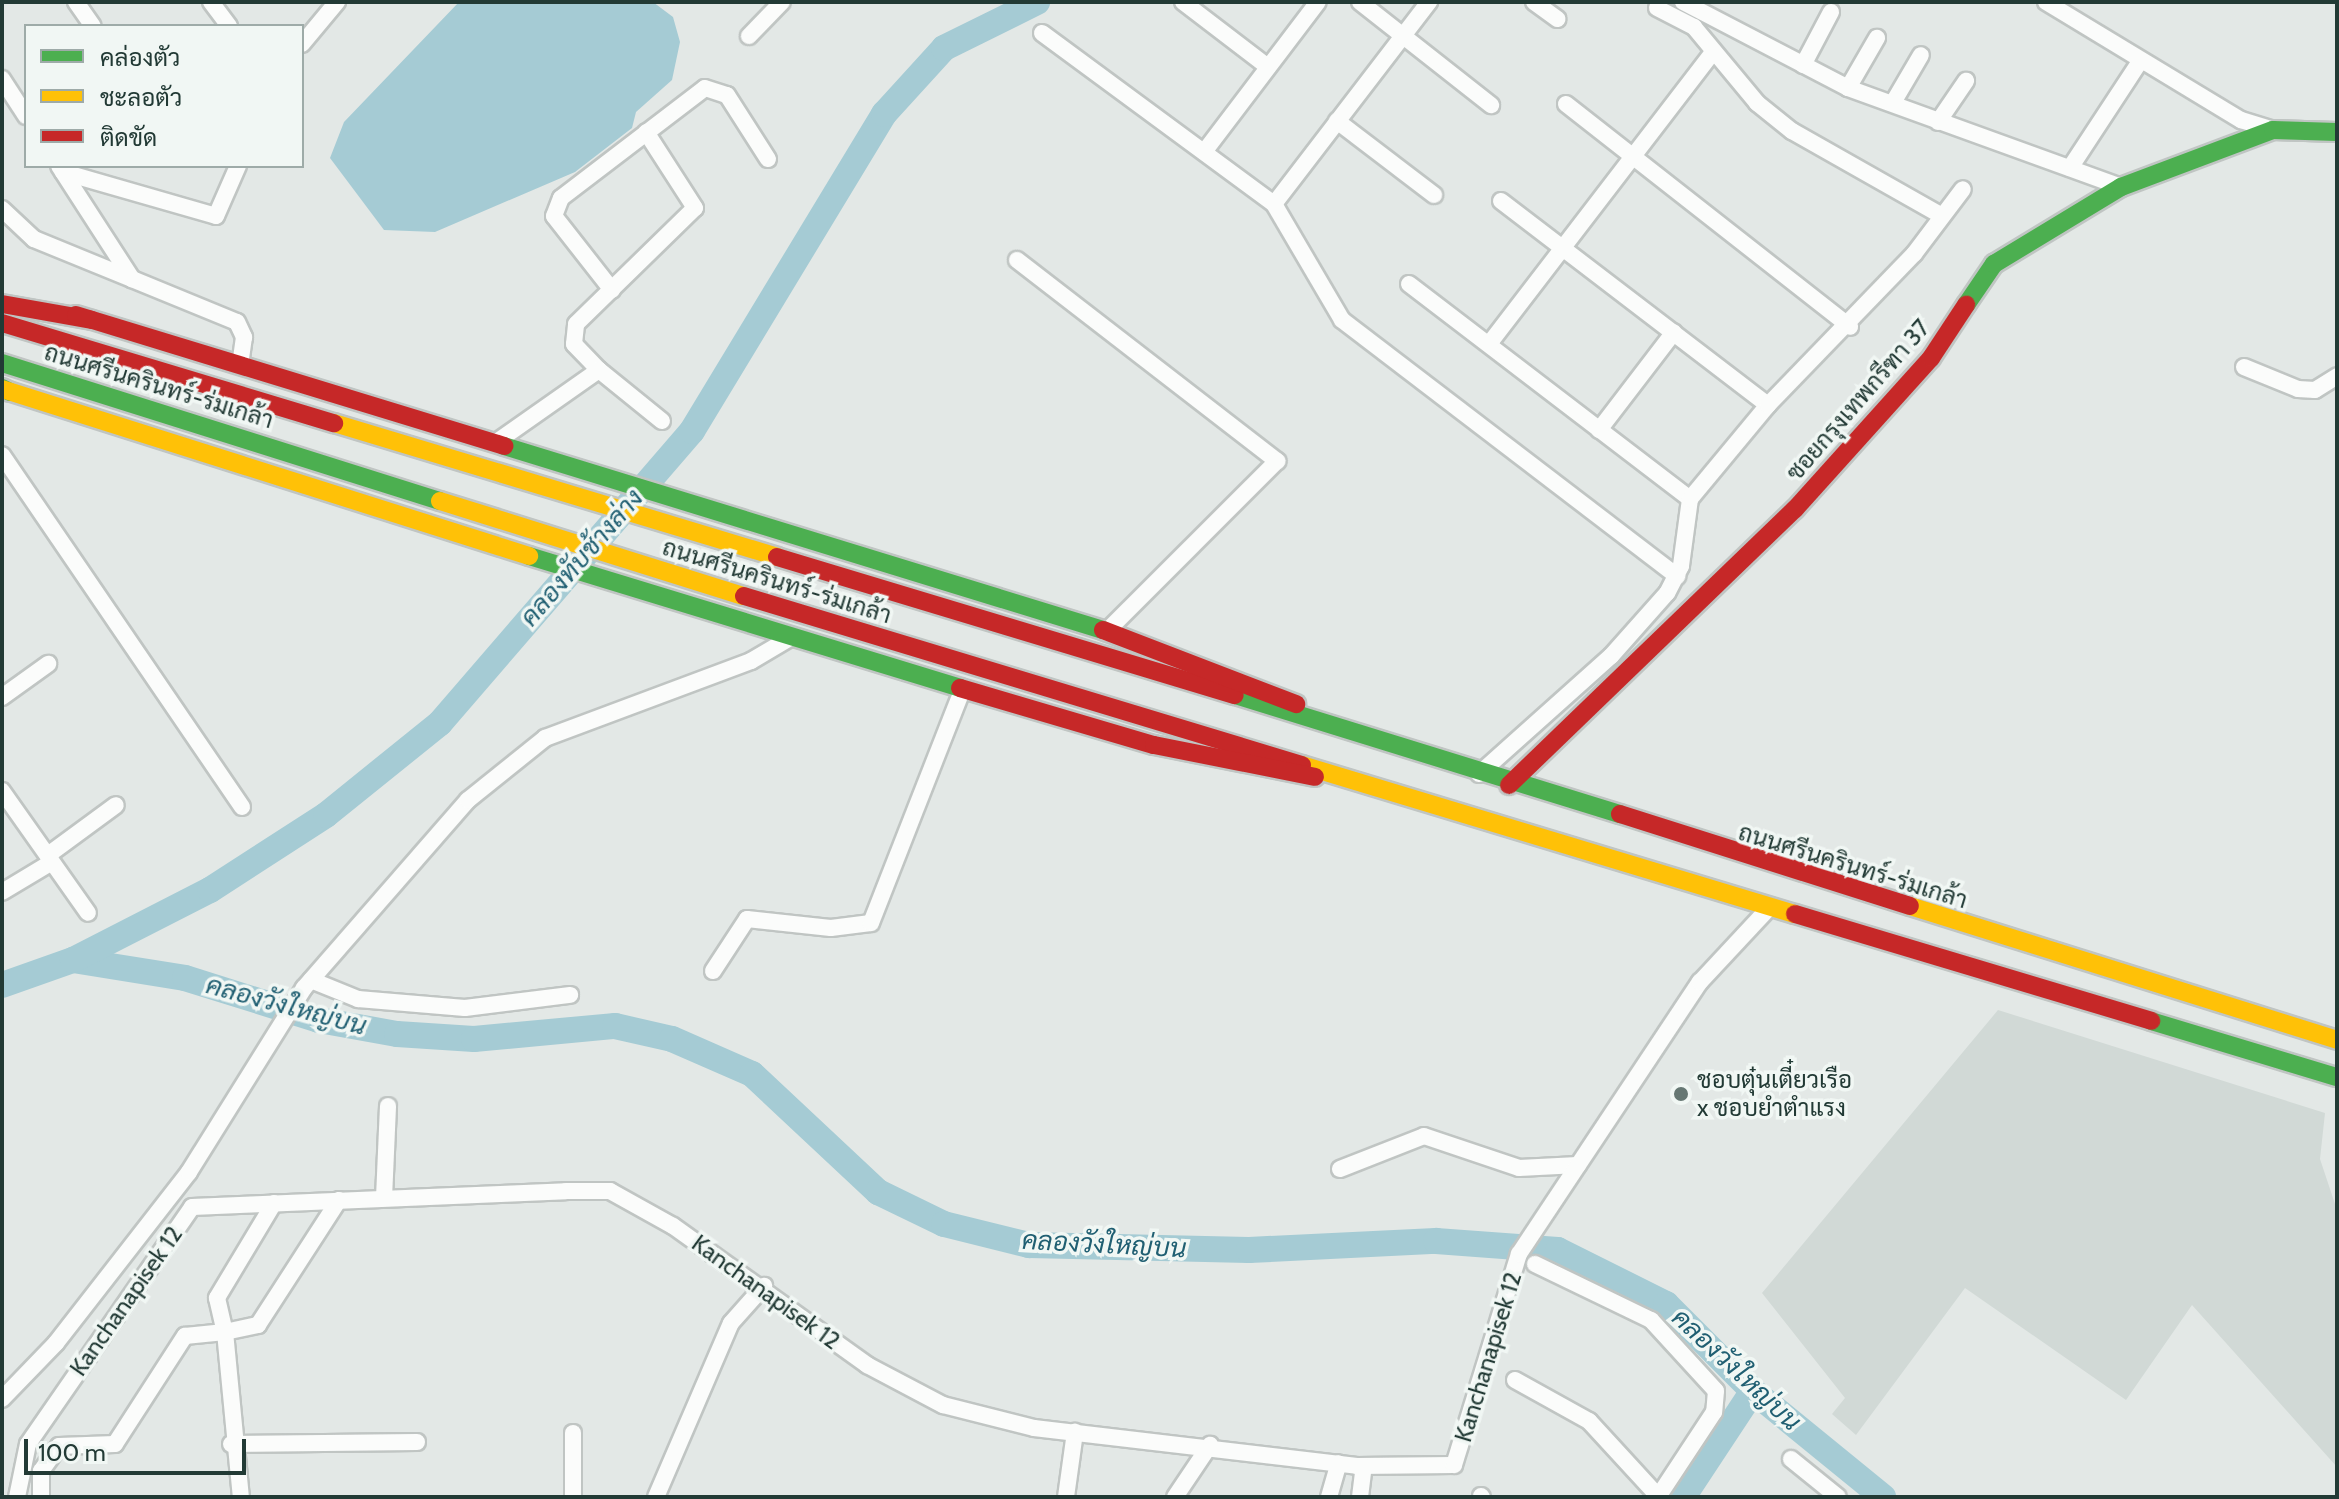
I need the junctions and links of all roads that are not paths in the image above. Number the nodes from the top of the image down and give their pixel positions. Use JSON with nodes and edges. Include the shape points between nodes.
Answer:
{"nodes":[{"id":1,"x":76,"y":2,"type":"edge"},
{"id":2,"x":211,"y":2,"type":"edge"},
{"id":3,"x":782,"y":2,"type":"edge"},
{"id":4,"x":1183,"y":2,"type":"edge"},
{"id":5,"x":1318,"y":2,"type":"edge"},
{"id":6,"x":1360,"y":2,"type":"edge"},
{"id":7,"x":1429,"y":2,"type":"edge"},
{"id":8,"x":1534,"y":2,"type":"edge"},
{"id":9,"x":1683,"y":2,"type":"edge"},
{"id":10,"x":2046,"y":2,"type":"edge"},
{"id":11,"x":333,"y":4,"type":"edge"},
{"id":12,"x":1657,"y":8,"type":"dead end"},
{"id":13,"x":1712,"y":8,"type":"edge"},
{"id":14,"x":1831,"y":12,"type":"dead end"},
{"id":15,"x":1557,"y":19,"type":"dead end"},
{"id":16,"x":92,"y":24,"type":"edge"},
{"id":17,"x":228,"y":24,"type":"edge"},
{"id":18,"x":1042,"y":33,"type":"dead end"},
{"id":19,"x":749,"y":36,"type":"dead end"},
{"id":20,"x":1403,"y":36,"type":"junction"},
{"id":21,"x":1877,"y":38,"type":"dead end"},
{"id":22,"x":304,"y":41,"type":"edge"},
{"id":23,"x":1714,"y":51,"type":"junction"},
{"id":24,"x":1921,"y":55,"type":"dead end"},
{"id":25,"x":2141,"y":60,"type":"junction"},
{"id":26,"x":1803,"y":65,"type":"junction"},
{"id":27,"x":1268,"y":67,"type":"junction"},
{"id":28,"x":2,"y":79,"type":"edge"},
{"id":29,"x":1966,"y":81,"type":"dead end"},
{"id":30,"x":1848,"y":88,"type":"junction"},
{"id":31,"x":1894,"y":101,"type":"junction"},
{"id":32,"x":1566,"y":104,"type":"dead end"},
{"id":33,"x":1491,"y":105,"type":"dead end"},
{"id":34,"x":24,"y":113,"type":"edge"},
{"id":35,"x":1337,"y":121,"type":"junction"},
{"id":36,"x":1938,"y":122,"type":"junction"},
{"id":37,"x":2273,"y":130,"type":"junction"},
{"id":38,"x":646,"y":132,"type":"junction"},
{"id":39,"x":2337,"y":132,"type":"edge"},
{"id":40,"x":1204,"y":152,"type":"junction"},
{"id":41,"x":1634,"y":156,"type":"junction"},
{"id":42,"x":768,"y":159,"type":"dead end"},
{"id":43,"x":237,"y":168,"type":"edge"},
{"id":44,"x":2070,"y":168,"type":"junction"},
{"id":45,"x":61,"y":169,"type":"edge"},
{"id":46,"x":2121,"y":187,"type":"junction"},
{"id":47,"x":1963,"y":189,"type":"dead end"},
{"id":48,"x":1434,"y":195,"type":"dead end"},
{"id":49,"x":1501,"y":201,"type":"dead end"},
{"id":50,"x":1274,"y":204,"type":"junction"},
{"id":51,"x":2,"y":209,"type":"edge"},
{"id":52,"x":1942,"y":216,"type":"junction"},
{"id":53,"x":1563,"y":248,"type":"junction"},
{"id":54,"x":1017,"y":260,"type":"dead end"},
{"id":55,"x":132,"y":279,"type":"junction"},
{"id":56,"x":1409,"y":284,"type":"dead end"},
{"id":57,"x":612,"y":290,"type":"junction"},
{"id":58,"x":2,"y":292,"type":"edge"},
{"id":59,"x":2,"y":304,"type":"edge"},
{"id":60,"x":92,"y":320,"type":"junction"},
{"id":61,"x":2,"y":323,"type":"edge"},
{"id":62,"x":1850,"y":327,"type":"junction"},
{"id":63,"x":1674,"y":332,"type":"junction"},
{"id":64,"x":1489,"y":344,"type":"junction"},
{"id":65,"x":2,"y":363,"type":"edge"},
{"id":66,"x":240,"y":365,"type":"junction"},
{"id":67,"x":2244,"y":367,"type":"dead end"},
{"id":68,"x":599,"y":370,"type":"junction"},
{"id":69,"x":2337,"y":376,"type":"edge"},
{"id":70,"x":5,"y":390,"type":"edge"},
{"id":71,"x":1768,"y":405,"type":"junction"},
{"id":72,"x":662,"y":421,"type":"dead end"},
{"id":73,"x":1599,"y":430,"type":"junction"},
{"id":74,"x":495,"y":443,"type":"junction"},
{"id":75,"x":2,"y":455,"type":"edge"},
{"id":76,"x":1690,"y":499,"type":"junction"},
{"id":77,"x":1677,"y":576,"type":"junction"},
{"id":78,"x":1106,"y":632,"type":"junction"},
{"id":79,"x":790,"y":638,"type":"junction"},
{"id":80,"x":48,"y":664,"type":"dead end"},
{"id":81,"x":963,"y":688,"type":"junction"},
{"id":82,"x":2,"y":697,"type":"edge"},
{"id":83,"x":1358,"y":732,"type":"junction"},
{"id":84,"x":1479,"y":774,"type":"junction"},
{"id":85,"x":1356,"y":783,"type":"junction"},
{"id":86,"x":1509,"y":785,"type":"junction"},
{"id":87,"x":2,"y":791,"type":"edge"},
{"id":88,"x":116,"y":805,"type":"dead end"},
{"id":89,"x":242,"y":807,"type":"dead end"},
{"id":90,"x":50,"y":858,"type":"junction"},
{"id":91,"x":2,"y":892,"type":"edge"},
{"id":92,"x":1770,"y":907,"type":"junction"},
{"id":93,"x":88,"y":913,"type":"dead end"},
{"id":94,"x":713,"y":971,"type":"dead end"},
{"id":95,"x":308,"y":984,"type":"junction"},
{"id":96,"x":570,"y":995,"type":"dead end"},
{"id":97,"x":2337,"y":1040,"type":"edge"},
{"id":98,"x":2337,"y":1077,"type":"edge"},
{"id":99,"x":388,"y":1106,"type":"dead end"},
{"id":100,"x":1578,"y":1165,"type":"junction"},
{"id":101,"x":1340,"y":1169,"type":"dead end"},
{"id":102,"x":384,"y":1198,"type":"junction"},
{"id":103,"x":339,"y":1200,"type":"junction"},
{"id":104,"x":274,"y":1203,"type":"junction"},
{"id":105,"x":1535,"y":1264,"type":"dead end"},
{"id":106,"x":764,"y":1286,"type":"junction"},
{"id":107,"x":225,"y":1332,"type":"junction"},
{"id":108,"x":1515,"y":1380,"type":"dead end"},
{"id":109,"x":4,"y":1394,"type":"edge"},
{"id":110,"x":1075,"y":1432,"type":"junction"},
{"id":111,"x":573,"y":1433,"type":"dead end"},
{"id":112,"x":417,"y":1442,"type":"dead end"},
{"id":113,"x":231,"y":1444,"type":"junction"},
{"id":114,"x":1210,"y":1445,"type":"junction"},
{"id":115,"x":1791,"y":1459,"type":"dead end"},
{"id":116,"x":1339,"y":1463,"type":"junction"},
{"id":117,"x":1364,"y":1466,"type":"junction"},
{"id":118,"x":17,"y":1497,"type":"edge"},
{"id":119,"x":41,"y":1497,"type":"edge"},
{"id":120,"x":241,"y":1497,"type":"edge"},
{"id":121,"x":573,"y":1497,"type":"edge"},
{"id":122,"x":656,"y":1497,"type":"edge"},
{"id":123,"x":1066,"y":1497,"type":"edge"},
{"id":124,"x":1175,"y":1497,"type":"edge"},
{"id":125,"x":1329,"y":1497,"type":"edge"},
{"id":126,"x":1360,"y":1497,"type":"edge"},
{"id":127,"x":1658,"y":1497,"type":"edge"},
{"id":128,"x":1838,"y":1497,"type":"edge"}],
"edges":[{"from":1,"to":16,"type":"street"},
{"from":2,"to":17,"type":"street"},
{"from":3,"to":19,"type":"street"},
{"from":4,"to":27,"type":"street"},
{"from":5,"to":27,"type":"street"},
{"from":6,"to":20,"type":"street"},
{"from":7,"to":20,"type":"street"},
{"from":8,"to":15,"type":"street"},
{"from":9,"to":13,"type":"street"},
{"from":10,"to":25,"type":"street"},
{"from":11,"to":22,"type":"street"},
{"from":12,"to":23,"type":"street","via":[[1694,27]]},
{"from":13,"to":26,"type":"street"},
{"from":14,"to":26,"type":"street"},
{"from":18,"to":40,"type":"street"},
{"from":20,"to":33,"type":"street"},
{"from":20,"to":35,"type":"street"},
{"from":21,"to":30,"type":"street"},
{"from":23,"to":41,"type":"street"},
{"from":23,"to":52,"type":"street","via":[[1792,131]]},
{"from":24,"to":31,"type":"street"},
{"from":25,"to":37,"type":"street","via":[[2241,120]]},
{"from":25,"to":44,"type":"street"},
{"from":26,"to":30,"type":"street"},
{"from":27,"to":40,"type":"street"},
{"from":28,"to":34,"type":"street"},
{"from":29,"to":36,"type":"street"},
{"from":30,"to":31,"type":"street"},
{"from":31,"to":36,"type":"street"},
{"from":32,"to":41,"type":"street"},
{"from":35,"to":48,"type":"street"},
{"from":35,"to":50,"type":"street"},
{"from":36,"to":44,"type":"street"},
{"from":37,"to":39,"type":"main road","name":"ซอยกรุงเทพกรีฑา 37"},
{"from":37,"to":46,"type":"main road","name":"ซอยกรุงเทพกรีฑา 37"},
{"from":38,"to":42,"type":"street","via":[[716,87]]},
{"from":38,"to":57,"type":"street","via":[[695,208]]},
{"from":38,"to":57,"type":"street","via":[[554,207]]},
{"from":40,"to":50,"type":"street"},
{"from":41,"to":53,"type":"street"},
{"from":41,"to":62,"type":"street"},
{"from":43,"to":45,"type":"street","via":[[216,216]]},
{"from":44,"to":46,"type":"street"},
{"from":45,"to":55,"type":"street"},
{"from":46,"to":86,"type":"main road","name":"ซอยกรุงเทพกรีฑา 37","via":[[1994,264],[1931,358],[1795,509]]},
{"from":47,"to":52,"type":"street"},
{"from":49,"to":53,"type":"street"},
{"from":50,"to":77,"type":"street","via":[[1342,320]]},
{"from":51,"to":55,"type":"street","via":[[34,239]]},
{"from":52,"to":62,"type":"street"},
{"from":53,"to":63,"type":"street"},
{"from":53,"to":64,"type":"street"},
{"from":54,"to":78,"type":"street","via":[[1277,461]]},
{"from":55,"to":66,"type":"street","via":[[237,322],[244,337]]},
{"from":56,"to":64,"type":"street"},
{"from":57,"to":68,"type":"street","via":[[571,335]]},
{"from":58,"to":60,"type":"main road"},
{"from":59,"to":60,"type":"main road"},
{"from":60,"to":66,"type":"main road","name":"ถนนศรีนครินทร์-ร่มเกล้า"},
{"from":61,"to":83,"type":"main road","name":"ถนนศรีนครินทร์-ร่มเกล้า"},
{"from":62,"to":71,"type":"street"},
{"from":63,"to":71,"type":"street"},
{"from":63,"to":73,"type":"street"},
{"from":64,"to":73,"type":"street"},
{"from":65,"to":85,"type":"main road","name":"ถนนศรีนครินทร์-ร่มเกล้า"},
{"from":66,"to":74,"type":"main road","name":"ถนนศรีนครินทร์-ร่มเกล้า"},
{"from":67,"to":69,"type":"street","via":[[2306,390]]},
{"from":68,"to":72,"type":"street"},
{"from":68,"to":74,"type":"street"},
{"from":70,"to":79,"type":"main road","name":"ถนนศรีนครินทร์-ร่มเกล้า"},
{"from":71,"to":76,"type":"street"},
{"from":73,"to":76,"type":"street"},
{"from":74,"to":78,"type":"main road","name":"ถนนศรีนครินทร์-ร่มเกล้า"},
{"from":75,"to":89,"type":"street"},
{"from":76,"to":77,"type":"street"},
{"from":77,"to":84,"type":"street","via":[[1611,656]]},
{"from":78,"to":83,"type":"main road","name":"ถนนศรีนครินทร์-ร่มเกล้า"},
{"from":79,"to":81,"type":"main road","name":"ถนนศรีนครินทร์-ร่มเกล้า"},
{"from":79,"to":95,"type":"street","via":[[751,661],[525,749],[468,800]]},
{"from":80,"to":82,"type":"street"},
{"from":81,"to":85,"type":"main road","name":"ถนนศรีนครินทร์-ร่มเกล้า","via":[[1154,745]]},
{"from":81,"to":94,"type":"street","via":[[871,923],[831,928],[747,919]]},
{"from":83,"to":84,"type":"main road","name":"ถนนศรีนครินทร์-ร่มเกล้า"},
{"from":84,"to":86,"type":"main road","name":"ถนนศรีนครินทร์-ร่มเกล้า"},
{"from":85,"to":92,"type":"main road","name":"ถนนศรีนครินทร์-ร่มเกล้า"},
{"from":86,"to":97,"type":"main road","name":"ถนนศรีนครินทร์-ร่มเกล้า"},
{"from":87,"to":90,"type":"street"},
{"from":88,"to":90,"type":"street"},
{"from":90,"to":91,"type":"street"},
{"from":90,"to":93,"type":"street"},
{"from":92,"to":98,"type":"main road","name":"ถนนศรีนครินทร์-ร่มเกล้า"},
{"from":92,"to":100,"type":"street","via":[[1700,982]]},
{"from":95,"to":96,"type":"street","via":[[358,999],[465,1008]]},
{"from":95,"to":109,"type":"street","via":[[189,1172]]},
{"from":99,"to":102,"type":"street"},
{"from":100,"to":101,"type":"street","via":[[1519,1168],[1424,1136]]},
{"from":100,"to":117,"type":"street","name":"Kanchanapisek 12","via":[[1519,1254],[1454,1465]]},
{"from":102,"to":103,"type":"street","name":"Kanchanapisek 12"},
{"from":102,"to":106,"type":"street","name":"Kanchanapisek 12","via":[[610,1191]]},
{"from":103,"to":104,"type":"street","name":"Kanchanapisek 12"},
{"from":103,"to":107,"type":"street","via":[[258,1325]]},
{"from":104,"to":107,"type":"street","via":[[217,1298]]},
{"from":104,"to":118,"type":"street","name":"Kanchanapisek 12","via":[[192,1207],[28,1444]]},
{"from":105,"to":127,"type":"street","via":[[1651,1320],[1716,1391],[1714,1412]]},
{"from":106,"to":110,"type":"street","name":"Kanchanapisek 12","via":[[867,1365],[943,1405]]},
{"from":106,"to":122,"type":"street","via":[[731,1323]]},
{"from":107,"to":113,"type":"street"},
{"from":107,"to":119,"type":"street","via":[[185,1336],[115,1444],[59,1446],[41,1471]]},
{"from":108,"to":127,"type":"street","via":[[1589,1421]]},
{"from":110,"to":114,"type":"street","name":"Kanchanapisek 12"},
{"from":110,"to":123,"type":"street"},
{"from":111,"to":121,"type":"street"},
{"from":112,"to":113,"type":"street"},
{"from":113,"to":120,"type":"street"},
{"from":114,"to":116,"type":"street","name":"Kanchanapisek 12"},
{"from":114,"to":124,"type":"street"},
{"from":115,"to":128,"type":"street"},
{"from":116,"to":117,"type":"street","name":"Kanchanapisek 12"},
{"from":116,"to":125,"type":"street"},
{"from":117,"to":126,"type":"street"}]}
